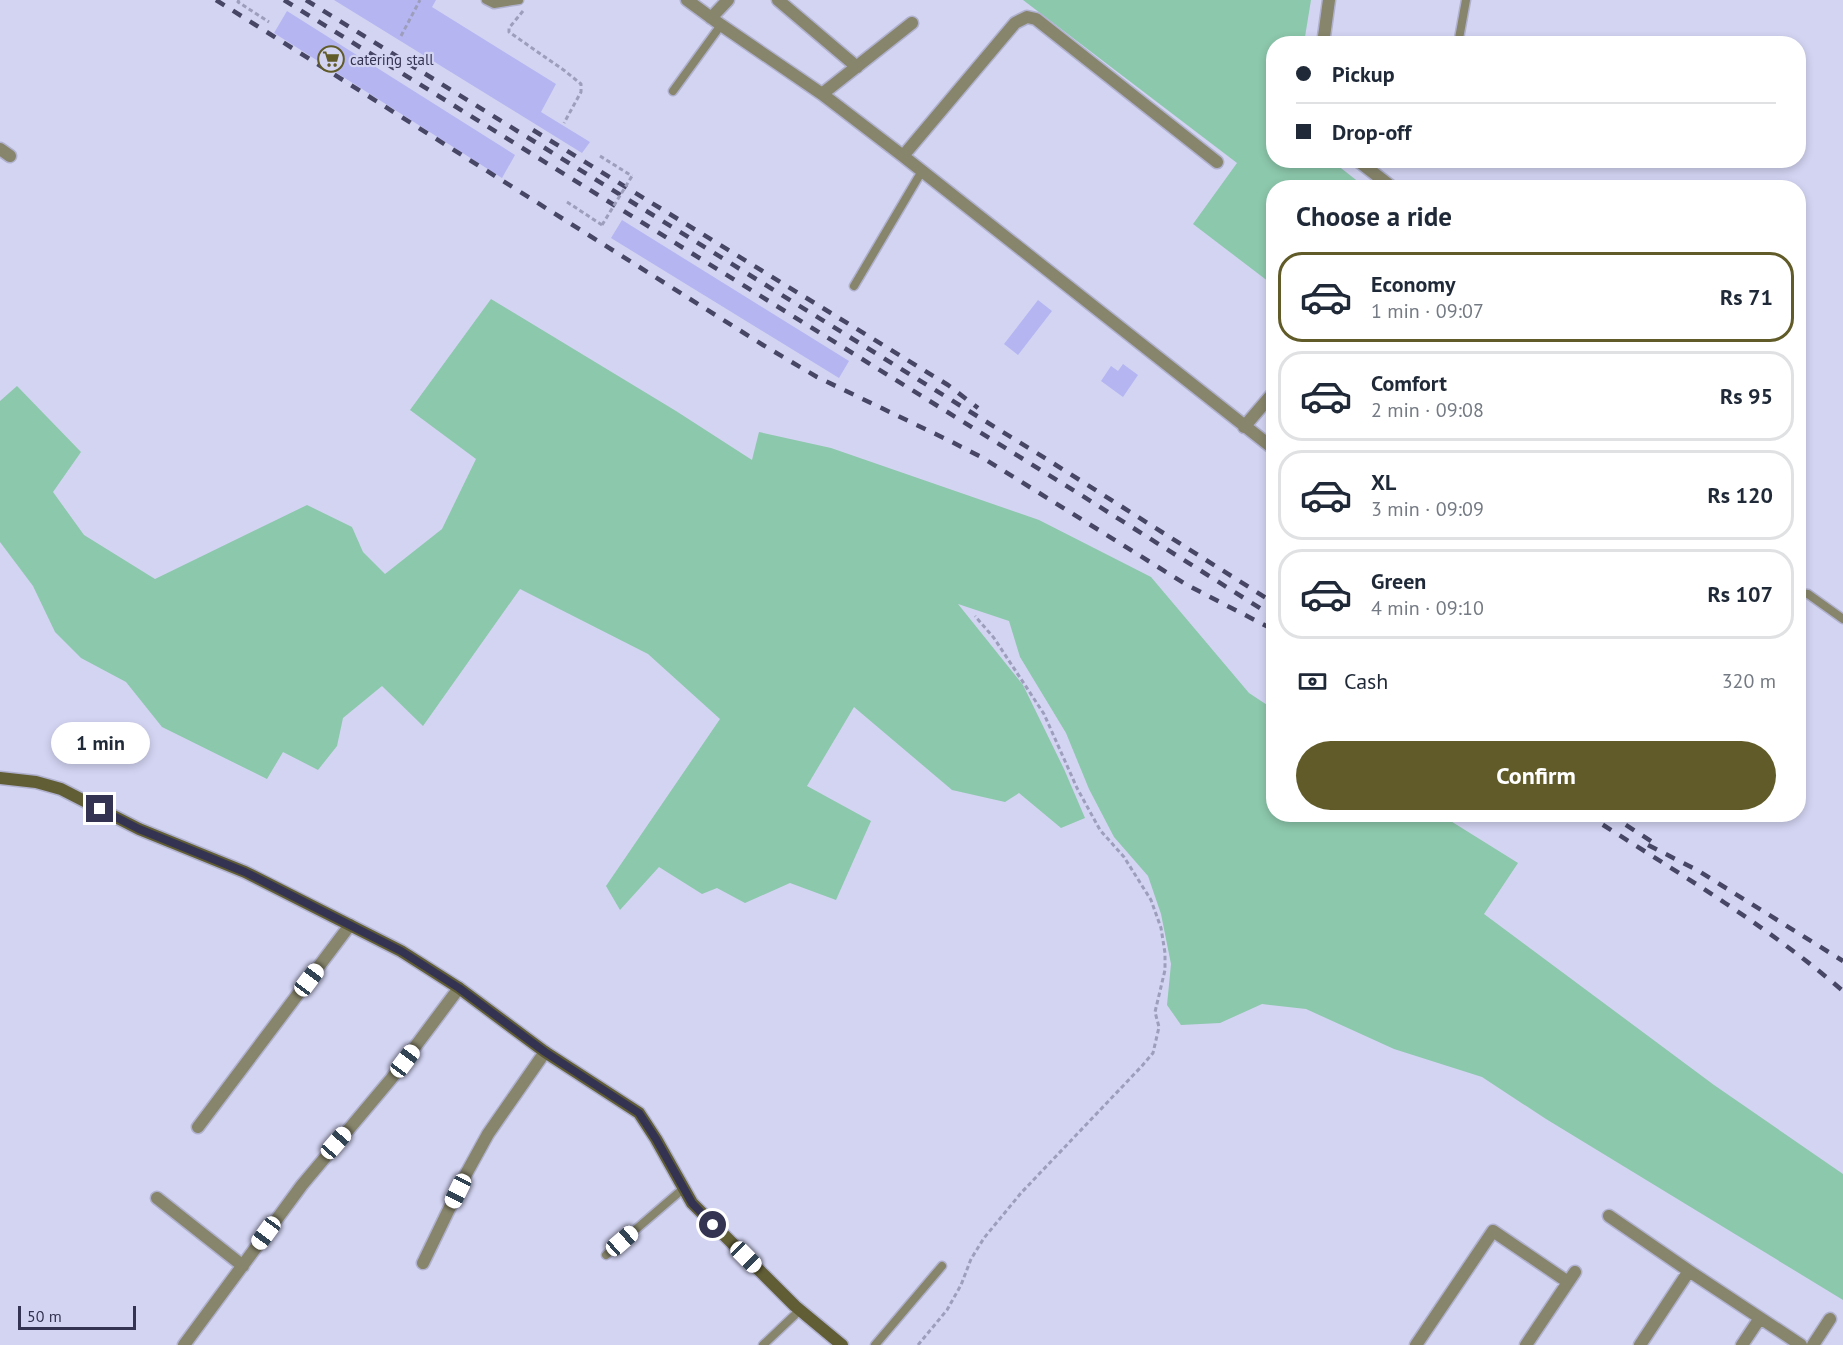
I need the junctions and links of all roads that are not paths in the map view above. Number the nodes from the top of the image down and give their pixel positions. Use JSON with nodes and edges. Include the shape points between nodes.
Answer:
{"nodes":[{"id":1,"x":486,"y":0,"type":"edge"},
{"id":2,"x":519,"y":0,"type":"edge"},
{"id":3,"x":687,"y":0,"type":"edge"},
{"id":4,"x":728,"y":0,"type":"edge"},
{"id":5,"x":778,"y":0,"type":"edge"},
{"id":6,"x":1329,"y":0,"type":"edge"},
{"id":7,"x":1466,"y":0,"type":"edge"},
{"id":8,"x":716,"y":22,"type":"junction"},
{"id":9,"x":912,"y":23,"type":"dead end"},
{"id":10,"x":1324,"y":36,"type":"edge"},
{"id":11,"x":1459,"y":36,"type":"edge"},
{"id":12,"x":857,"y":67,"type":"junction"},
{"id":13,"x":673,"y":91,"type":"dead end"},
{"id":14,"x":822,"y":94,"type":"junction"},
{"id":15,"x":903,"y":156,"type":"junction"},
{"id":16,"x":1217,"y":162,"type":"dead end"},
{"id":17,"x":1367,"y":168,"type":"edge"},
{"id":18,"x":922,"y":171,"type":"junction"},
{"id":19,"x":1383,"y":180,"type":"edge"},
{"id":20,"x":854,"y":286,"type":"dead end"},
{"id":21,"x":1266,"y":401,"type":"edge"},
{"id":22,"x":1244,"y":427,"type":"junction"},
{"id":23,"x":1266,"y":443,"type":"edge"},
{"id":24,"x":1806,"y":594,"type":"edge"},
{"id":25,"x":1843,"y":619,"type":"edge"},
{"id":26,"x":0,"y":778,"type":"edge"},
{"id":27,"x":350,"y":925,"type":"junction"},
{"id":28,"x":459,"y":988,"type":"junction"},
{"id":29,"x":545,"y":1052,"type":"junction"},
{"id":30,"x":198,"y":1127,"type":"dead end"},
{"id":31,"x":684,"y":1188,"type":"junction"},
{"id":32,"x":157,"y":1198,"type":"dead end"},
{"id":33,"x":1609,"y":1216,"type":"dead end"},
{"id":34,"x":606,"y":1255,"type":"dead end"},
{"id":35,"x":423,"y":1263,"type":"dead end"},
{"id":36,"x":243,"y":1266,"type":"junction"},
{"id":37,"x":942,"y":1266,"type":"dead end"},
{"id":38,"x":1689,"y":1271,"type":"junction"},
{"id":39,"x":800,"y":1310,"type":"junction"},
{"id":40,"x":1760,"y":1318,"type":"junction"},
{"id":41,"x":1830,"y":1319,"type":"dead end"},
{"id":42,"x":184,"y":1345,"type":"edge"},
{"id":43,"x":763,"y":1345,"type":"edge"},
{"id":44,"x":842,"y":1345,"type":"edge"},
{"id":45,"x":874,"y":1345,"type":"edge"},
{"id":46,"x":1416,"y":1345,"type":"edge"},
{"id":47,"x":1526,"y":1345,"type":"edge"},
{"id":48,"x":1640,"y":1345,"type":"edge"},
{"id":49,"x":1742,"y":1345,"type":"edge"},
{"id":50,"x":1801,"y":1345,"type":"edge"},
{"id":51,"x":1813,"y":1345,"type":"edge"}],
"edges":[{"from":1,"to":2,"type":"lane","via":[[494,4]]},
{"from":3,"to":8,"type":"street"},
{"from":4,"to":8,"type":"street"},
{"from":5,"to":12,"type":"street"},
{"from":6,"to":10,"type":"street"},
{"from":7,"to":11,"type":"lane"},
{"from":8,"to":13,"type":"lane"},
{"from":8,"to":14,"type":"street"},
{"from":9,"to":12,"type":"street"},
{"from":12,"to":14,"type":"street"},
{"from":14,"to":15,"type":"street"},
{"from":15,"to":16,"type":"street","via":[[1015,22],[1027,17],[1036,19]]},
{"from":15,"to":18,"type":"street"},
{"from":17,"to":19,"type":"street"},
{"from":18,"to":20,"type":"lane"},
{"from":18,"to":22,"type":"street"},
{"from":21,"to":22,"type":"street"},
{"from":22,"to":23,"type":"street"},
{"from":24,"to":25,"type":"lane"},
{"from":26,"to":27,"type":"street","via":[[61,789],[139,829],[245,872]]},
{"from":27,"to":28,"type":"street","via":[[401,951]]},
{"from":27,"to":30,"type":"street"},
{"from":28,"to":29,"type":"street"},
{"from":28,"to":36,"type":"street","via":[[391,1079],[302,1185]]},
{"from":29,"to":31,"type":"street","via":[[639,1113]]},
{"from":29,"to":35,"type":"street","via":[[488,1134]]},
{"from":31,"to":34,"type":"lane"},
{"from":31,"to":39,"type":"street","via":[[692,1203]]},
{"from":32,"to":36,"type":"street"},
{"from":33,"to":38,"type":"street"},
{"from":36,"to":42,"type":"street"},
{"from":37,"to":45,"type":"lane"},
{"from":38,"to":40,"type":"street"},
{"from":38,"to":48,"type":"street"},
{"from":39,"to":43,"type":"lane"},
{"from":39,"to":44,"type":"street"},
{"from":40,"to":49,"type":"street"},
{"from":40,"to":50,"type":"street"},
{"from":41,"to":51,"type":"street"},
{"from":46,"to":47,"type":"street","via":[[1492,1231],[1571,1277]]}]}
